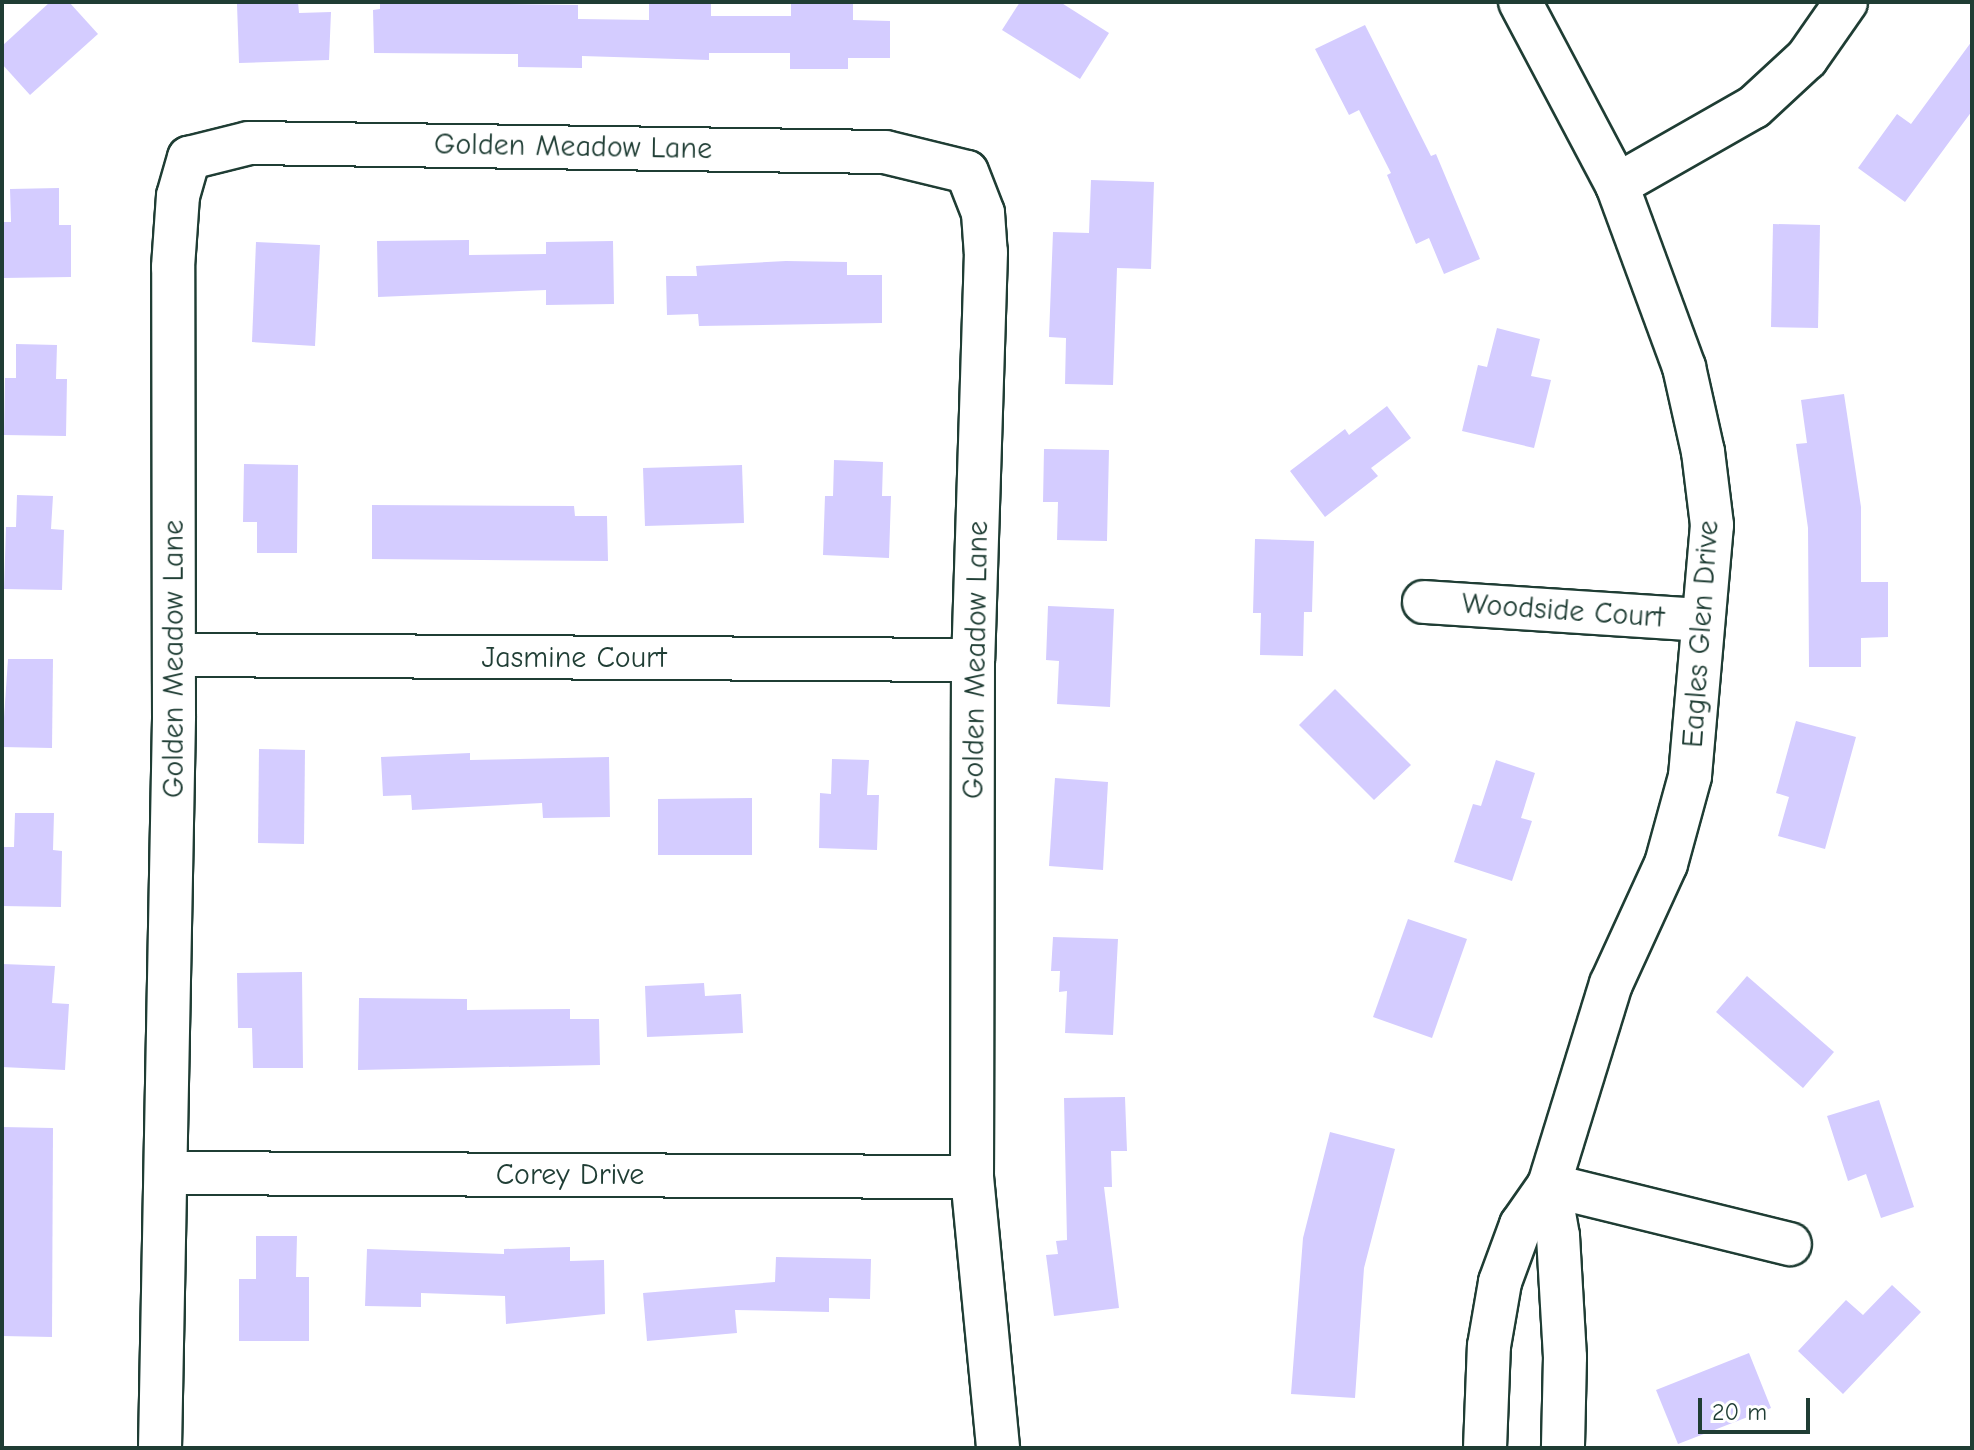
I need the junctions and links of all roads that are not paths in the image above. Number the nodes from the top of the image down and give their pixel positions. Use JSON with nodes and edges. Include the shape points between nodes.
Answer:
{"nodes":[{"id":1,"x":1520,"y":2,"type":"edge"},
{"id":2,"x":1846,"y":2,"type":"edge"},
{"id":3,"x":1617,"y":185,"type":"junction"},
{"id":4,"x":1424,"y":602,"type":"dead end"},
{"id":5,"x":1702,"y":620,"type":"junction"},
{"id":6,"x":175,"y":655,"type":"junction"},
{"id":7,"x":973,"y":660,"type":"junction"},
{"id":8,"x":169,"y":1173,"type":"junction"},
{"id":9,"x":972,"y":1177,"type":"junction"},
{"id":10,"x":1549,"y":1185,"type":"junction"},
{"id":11,"x":1790,"y":1244,"type":"dead end"},
{"id":12,"x":160,"y":1448,"type":"edge"},
{"id":13,"x":998,"y":1448,"type":"edge"},
{"id":14,"x":1485,"y":1448,"type":"edge"},
{"id":15,"x":1563,"y":1448,"type":"edge"}],
"edges":[{"from":1,"to":3,"type":"street","name":"Eagles Glen Drive"},
{"from":2,"to":3,"type":"street","via":[[1807,58],[1754,107]]},
{"from":3,"to":5,"type":"street","name":"Eagles Glen Drive","via":[[1684,367],[1703,452],[1712,525]]},
{"from":4,"to":5,"type":"street","name":"Woodside Court"},
{"from":5,"to":10,"type":"street","name":"Eagles Glen Drive","via":[[1690,776],[1666,864],[1611,984]]},
{"from":6,"to":7,"type":"street","name":"Jasmine Court"},
{"from":6,"to":7,"type":"street","name":"Golden Meadow Lane","via":[[173,267],[178,196],[189,158],[249,143],[885,152],[967,172],[983,213],[986,252]]},
{"from":6,"to":8,"type":"street","name":"Golden Meadow Lane"},
{"from":7,"to":9,"type":"street","name":"Golden Meadow Lane"},
{"from":8,"to":9,"type":"street","name":"Corey Drive"},
{"from":8,"to":12,"type":"street","name":"Golden Meadow Lane"},
{"from":9,"to":13,"type":"street","name":"Golden Meadow Lane"},
{"from":10,"to":11,"type":"street"},
{"from":10,"to":14,"type":"street","name":"Eagles Glen Drive","via":[[1521,1225],[1500,1282],[1489,1346]]},
{"from":10,"to":15,"type":"street","name":"Eagles Glen Drive","via":[[1558,1236],[1565,1357]]}]}
